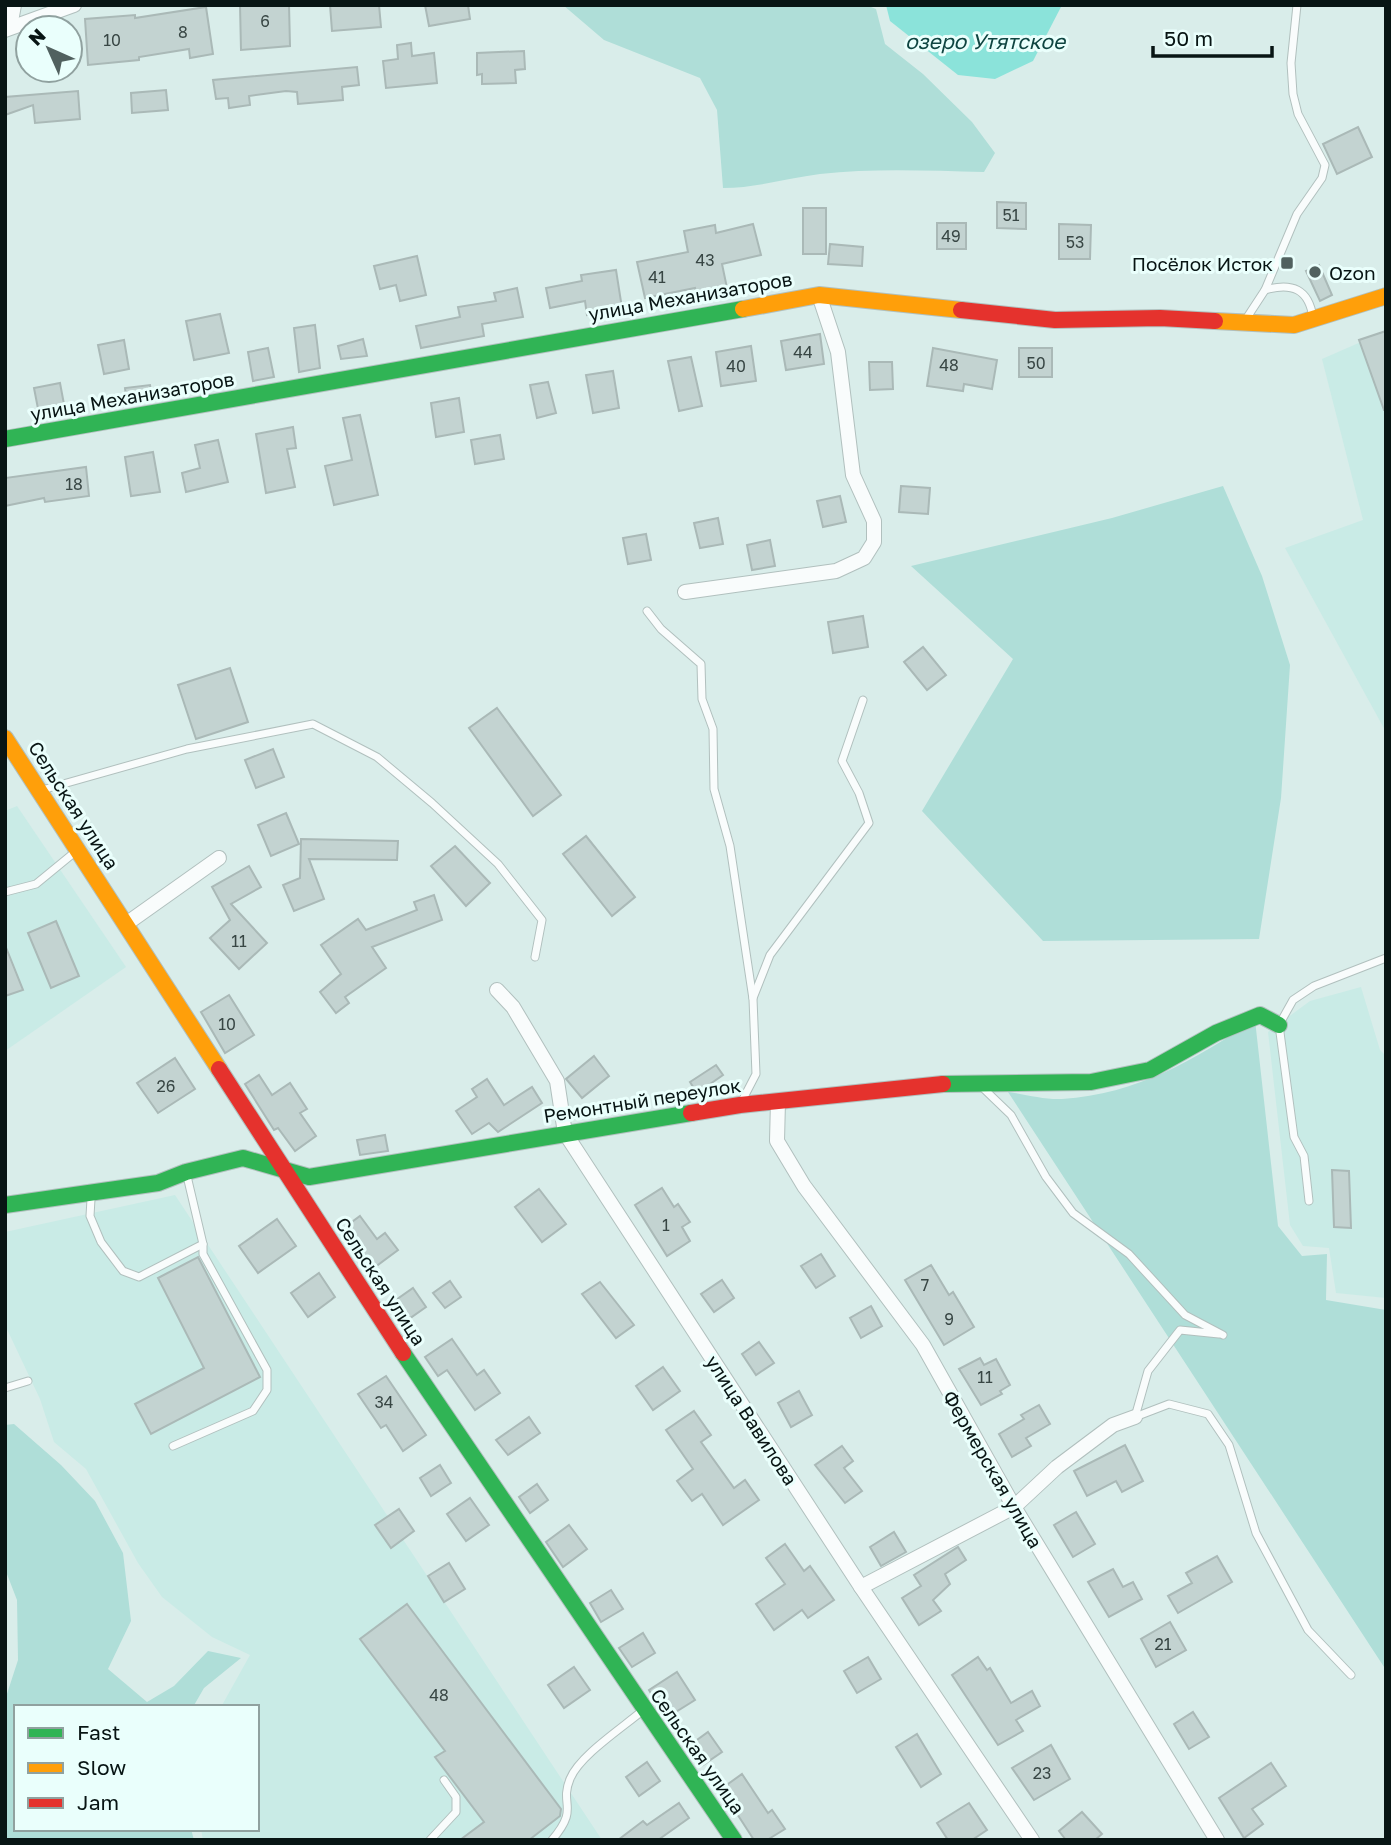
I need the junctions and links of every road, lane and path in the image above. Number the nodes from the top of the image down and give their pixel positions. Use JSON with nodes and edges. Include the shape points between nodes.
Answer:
{"nodes":[{"id":1,"x":15,"y":5,"type":"edge"},
{"id":2,"x":74,"y":5,"type":"edge"},
{"id":3,"x":1297,"y":5,"type":"edge"},
{"id":4,"x":7,"y":29,"type":"edge"},
{"id":5,"x":1265,"y":289,"type":"junction"},
{"id":6,"x":819,"y":295,"type":"junction"},
{"id":7,"x":1386,"y":296,"type":"edge"},
{"id":8,"x":1314,"y":321,"type":"junction"},
{"id":9,"x":1244,"y":323,"type":"junction"},
{"id":10,"x":5,"y":439,"type":"edge"},
{"id":11,"x":685,"y":592,"type":"dead end"},
{"id":12,"x":647,"y":611,"type":"dead end"},
{"id":13,"x":863,"y":701,"type":"dead end"},
{"id":14,"x":5,"y":738,"type":"edge"},
{"id":15,"x":41,"y":790,"type":"junction"},
{"id":16,"x":79,"y":849,"type":"junction"},
{"id":17,"x":219,"y":858,"type":"dead end"},
{"id":18,"x":5,"y":892,"type":"edge"},
{"id":19,"x":126,"y":924,"type":"junction"},
{"id":20,"x":535,"y":957,"type":"dead end"},
{"id":21,"x":1386,"y":958,"type":"edge"},
{"id":22,"x":496,"y":990,"type":"dead end"},
{"id":23,"x":753,"y":999,"type":"junction"},
{"id":24,"x":1279,"y":1025,"type":"junction"},
{"id":25,"x":978,"y":1083,"type":"junction"},
{"id":26,"x":778,"y":1101,"type":"junction"},
{"id":27,"x":740,"y":1105,"type":"junction"},
{"id":28,"x":565,"y":1133,"type":"junction"},
{"id":29,"x":285,"y":1170,"type":"junction"},
{"id":30,"x":186,"y":1172,"type":"junction"},
{"id":31,"x":91,"y":1195,"type":"junction"},
{"id":32,"x":1309,"y":1201,"type":"dead end"},
{"id":33,"x":5,"y":1205,"type":"edge"},
{"id":34,"x":203,"y":1244,"type":"junction"},
{"id":35,"x":28,"y":1381,"type":"dead end"},
{"id":36,"x":5,"y":1388,"type":"edge"},
{"id":37,"x":1135,"y":1417,"type":"junction"},
{"id":38,"x":173,"y":1446,"type":"dead end"},
{"id":39,"x":1013,"y":1507,"type":"junction"},
{"id":40,"x":860,"y":1587,"type":"junction"},
{"id":41,"x":1351,"y":1675,"type":"dead end"},
{"id":42,"x":644,"y":1709,"type":"junction"},
{"id":43,"x":444,"y":1780,"type":"dead end"},
{"id":44,"x":430,"y":1840,"type":"edge"},
{"id":45,"x":552,"y":1840,"type":"edge"},
{"id":46,"x":734,"y":1840,"type":"edge"},
{"id":47,"x":1032,"y":1840,"type":"edge"},
{"id":48,"x":1217,"y":1840,"type":"edge"}],
"edges":[{"from":1,"to":4,"type":"street"},
{"from":2,"to":4,"type":"street"},
{"from":3,"to":5,"type":"lane","via":[[1293,94],[1298,114],[1325,165],[1322,178],[1297,214]]},
{"from":5,"to":8,"type":"lane","via":[[1295,287],[1306,295]]},
{"from":5,"to":9,"type":"lane"},
{"from":6,"to":9,"type":"street","name":"улица Механизаторов","via":[[1055,320],[1160,318]]},
{"from":6,"to":10,"type":"street","name":"улица Механизаторов"},
{"from":6,"to":11,"type":"street","via":[[838,352],[853,475],[874,521],[874,542],[864,558],[836,571]]},
{"from":7,"to":8,"type":"street","name":"улица Механизаторов"},
{"from":8,"to":9,"type":"street","name":"улица Механизаторов"},
{"from":12,"to":23,"type":"lane","via":[[701,664],[702,699],[713,729],[715,789],[730,846]]},
{"from":13,"to":23,"type":"lane","via":[[842,761],[869,823],[770,955]]},
{"from":14,"to":15,"type":"street","name":"Сельская улица"},
{"from":15,"to":16,"type":"street","name":"Сельская улица"},
{"from":15,"to":20,"type":"lane","via":[[187,749],[313,723],[377,757],[498,864],[542,920]]},
{"from":16,"to":18,"type":"lane","via":[[36,884]]},
{"from":16,"to":19,"type":"street","name":"Сельская улица"},
{"from":17,"to":19,"type":"street"},
{"from":19,"to":29,"type":"street","name":"Сельская улица"},
{"from":21,"to":24,"type":"lane","via":[[1314,986],[1293,1000]]},
{"from":22,"to":28,"type":"street","name":"улица Вавилова","via":[[513,1007],[557,1081]]},
{"from":23,"to":27,"type":"lane","via":[[756,1074]]},
{"from":24,"to":25,"type":"street","name":"Ремонтный переулок","via":[[1260,1015],[1216,1033],[1150,1070],[1091,1083]]},
{"from":24,"to":32,"type":"lane","via":[[1294,1137],[1304,1156]]},
{"from":25,"to":26,"type":"street","name":"Ремонтный переулок"},
{"from":25,"to":37,"type":"lane","via":[[1011,1115],[1046,1177],[1073,1213],[1129,1254],[1185,1314],[1223,1335],[1180,1330],[1148,1371]]},
{"from":26,"to":27,"type":"street","name":"Ремонтный переулок"},
{"from":26,"to":39,"type":"street","name":"Фермерская улица","via":[[777,1141],[804,1186],[923,1345]]},
{"from":27,"to":28,"type":"street","name":"Ремонтный переулок"},
{"from":28,"to":29,"type":"street","name":"Ремонтный переулок","via":[[309,1177]]},
{"from":28,"to":40,"type":"street","name":"улица Вавилова"},
{"from":29,"to":30,"type":"street","name":"Ремонтный переулок","via":[[243,1158]]},
{"from":29,"to":42,"type":"street","name":"Сельская улица","via":[[439,1409]]},
{"from":30,"to":31,"type":"street","name":"Ремонтный переулок","via":[[158,1183]]},
{"from":30,"to":34,"type":"lane"},
{"from":31,"to":33,"type":"street","name":"Ремонтный переулок"},
{"from":31,"to":34,"type":"lane","via":[[90,1216],[101,1242],[123,1271],[139,1277]]},
{"from":34,"to":38,"type":"lane","via":[[202,1254],[267,1370],[267,1390],[253,1411]]},
{"from":35,"to":36,"type":"lane"},
{"from":37,"to":39,"type":"street","via":[[1113,1425]]},
{"from":37,"to":41,"type":"lane","via":[[1169,1404],[1208,1414],[1229,1445],[1256,1533],[1308,1630]]},
{"from":39,"to":40,"type":"street"},
{"from":39,"to":48,"type":"street","name":"Фермерская улица"},
{"from":40,"to":47,"type":"street","name":"улица Вавилова"},
{"from":42,"to":45,"type":"lane","via":[[575,1768],[567,1788],[570,1814]]},
{"from":42,"to":46,"type":"street","name":"Сельская улица"},
{"from":43,"to":44,"type":"lane","via":[[456,1797],[456,1812]]}]}
